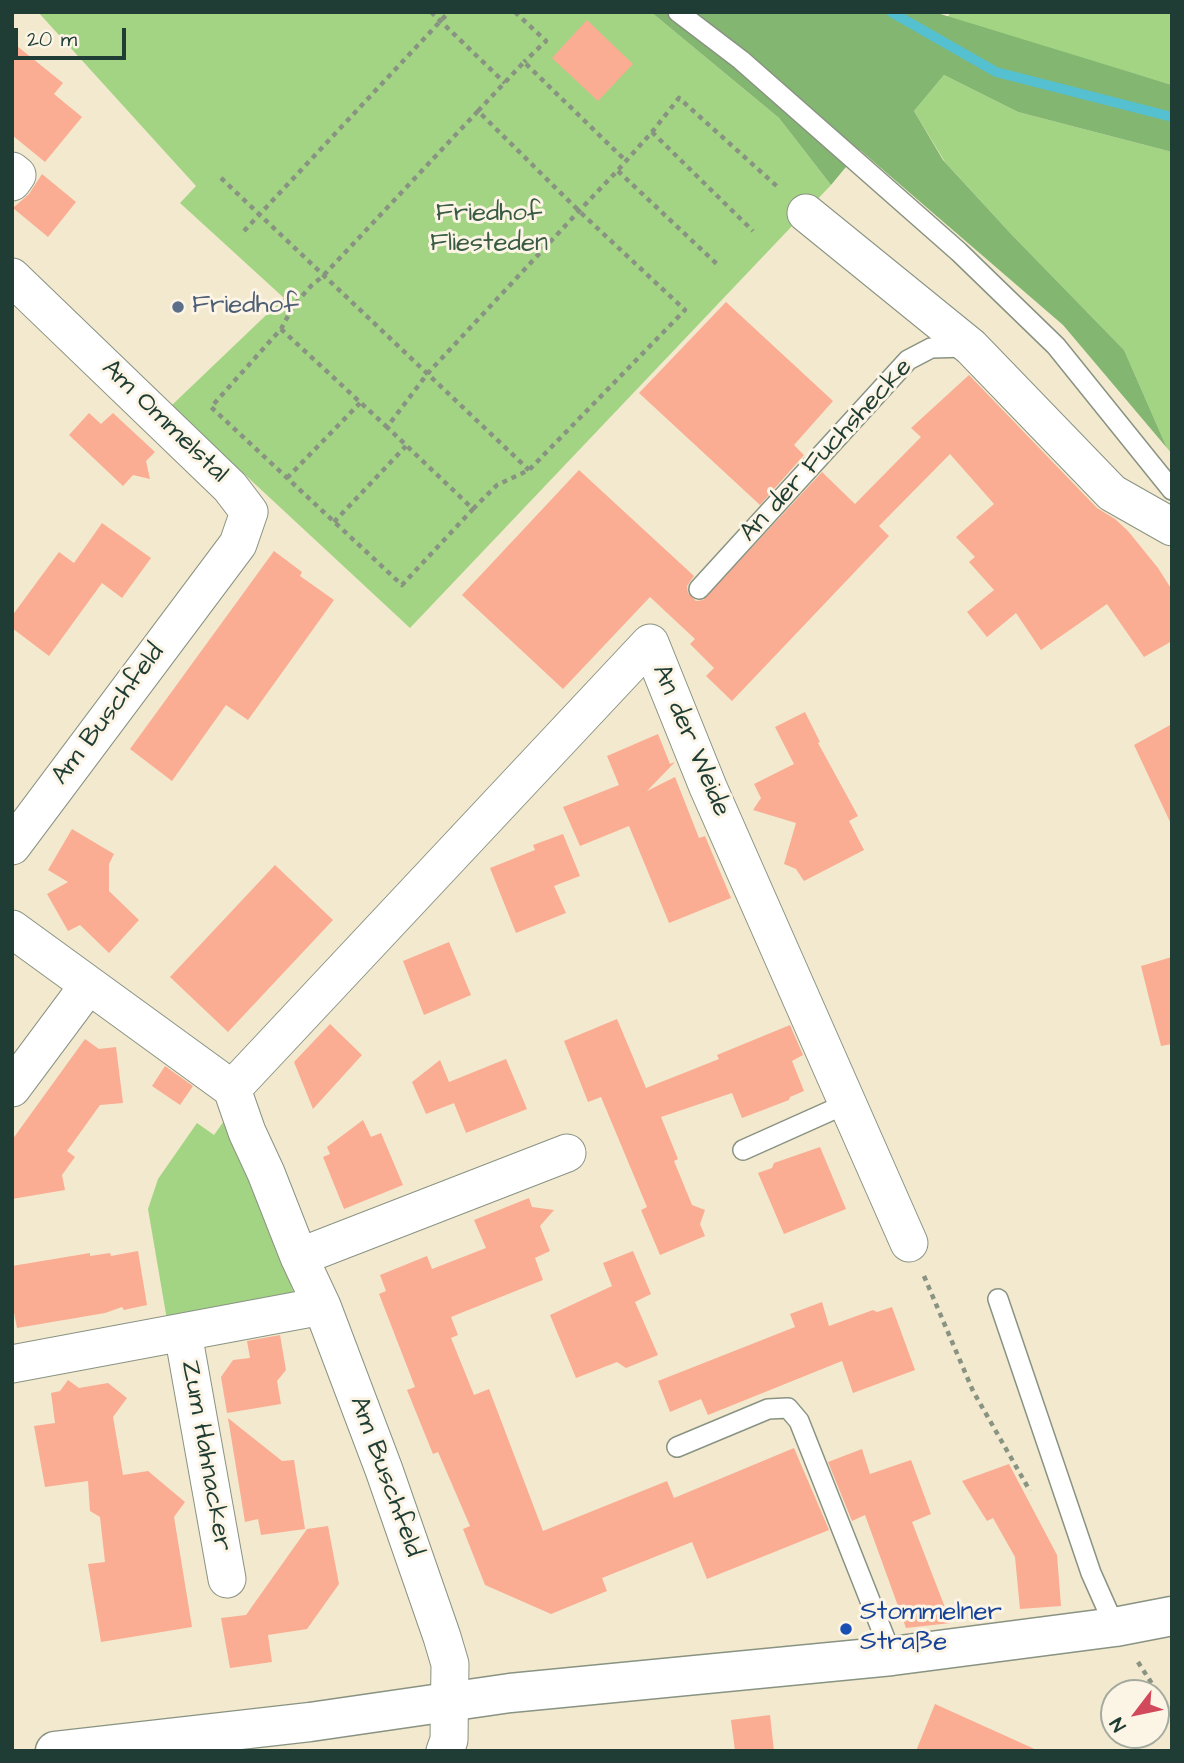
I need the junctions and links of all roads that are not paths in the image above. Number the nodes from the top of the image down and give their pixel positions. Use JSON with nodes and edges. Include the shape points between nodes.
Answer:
{"nodes":[{"id":1,"x":678,"y":12,"type":"edge"},
{"id":2,"x":12,"y":171,"type":"edge"},
{"id":3,"x":12,"y":182,"type":"edge"},
{"id":4,"x":806,"y":213,"type":"road end"},
{"id":5,"x":12,"y":277,"type":"edge"},
{"id":6,"x":971,"y":347,"type":"junction"},
{"id":7,"x":1172,"y":490,"type":"edge"},
{"id":8,"x":1172,"y":527,"type":"edge"},
{"id":9,"x":206,"y":585,"type":"joint"},
{"id":10,"x":699,"y":589,"type":"dead end"},
{"id":11,"x":12,"y":846,"type":"edge"},
{"id":12,"x":12,"y":929,"type":"edge"},
{"id":13,"x":88,"y":986,"type":"junction"},
{"id":14,"x":12,"y":1088,"type":"edge"},
{"id":15,"x":232,"y":1089,"type":"junction"},
{"id":16,"x":848,"y":1103,"type":"junction"},
{"id":17,"x":743,"y":1150,"type":"dead end"},
{"id":18,"x":567,"y":1153,"type":"dead end"},
{"id":19,"x":909,"y":1243,"type":"road end"},
{"id":20,"x":299,"y":1257,"type":"junction"},
{"id":21,"x":998,"y":1299,"type":"dead end"},
{"id":22,"x":322,"y":1306,"type":"junction"},
{"id":23,"x":183,"y":1333,"type":"junction"},
{"id":24,"x":12,"y":1364,"type":"edge"},
{"id":25,"x":677,"y":1447,"type":"dead end"},
{"id":26,"x":227,"y":1579,"type":"dead end"},
{"id":27,"x":1172,"y":1616,"type":"edge"},
{"id":28,"x":1115,"y":1626,"type":"junction"},
{"id":29,"x":892,"y":1656,"type":"junction"},
{"id":30,"x":449,"y":1702,"type":"junction"},
{"id":31,"x":55,"y":1751,"type":"edge"},
{"id":32,"x":445,"y":1751,"type":"edge"}],
"edges":[{"from":1,"to":7,"type":"lane","via":[[741,60],[959,252],[1056,346]]},
{"from":2,"to":3,"type":"street","via":[[18,175]]},
{"from":4,"to":6,"type":"street"},
{"from":5,"to":9,"type":"street","name":"Am Ommelstal","via":[[230,486],[249,512],[238,544]]},
{"from":6,"to":8,"type":"street","via":[[1112,493]]},
{"from":6,"to":10,"type":"lane","name":"An der Fuchshecke","via":[[931,348],[908,360]]},
{"from":9,"to":11,"type":"street","name":"Am Buschfeld"},
{"from":12,"to":13,"type":"street"},
{"from":13,"to":14,"type":"street"},
{"from":13,"to":15,"type":"street"},
{"from":15,"to":16,"type":"street","name":"An der Weide","via":[[650,643],[708,787]]},
{"from":15,"to":20,"type":"street","name":"Am Buschfeld"},
{"from":16,"to":17,"type":"lane"},
{"from":16,"to":19,"type":"street","name":"An der Weide"},
{"from":18,"to":20,"type":"street"},
{"from":20,"to":22,"type":"street","name":"Am Buschfeld"},
{"from":21,"to":28,"type":"lane","via":[[1091,1573]]},
{"from":22,"to":23,"type":"street","name":"Zum Hahnacker"},
{"from":22,"to":30,"type":"street","name":"Am Buschfeld","via":[[442,1637],[450,1664]]},
{"from":23,"to":24,"type":"street","name":"Zum Hahnacker"},
{"from":23,"to":26,"type":"street","name":"Zum Hahnacker"},
{"from":25,"to":29,"type":"lane","via":[[768,1409],[788,1408],[799,1420]]},
{"from":27,"to":28,"type":"main road"},
{"from":28,"to":29,"type":"main road"},
{"from":29,"to":30,"type":"main road"},
{"from":30,"to":31,"type":"main road"},
{"from":30,"to":32,"type":"street","name":"Am Buschfeld"}]}
